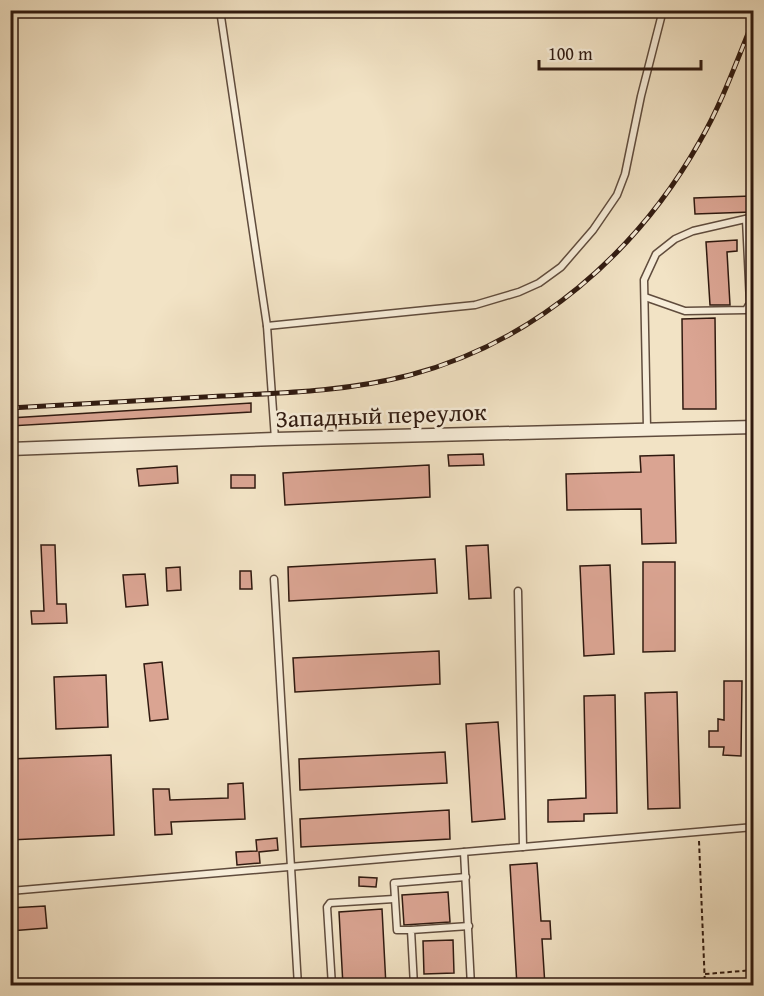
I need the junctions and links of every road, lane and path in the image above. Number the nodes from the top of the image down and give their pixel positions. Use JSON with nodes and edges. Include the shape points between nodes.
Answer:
{"nodes":[{"id":1,"x":220,"y":10,"type":"edge"},
{"id":2,"x":663,"y":10,"type":"edge"},
{"id":3,"x":753,"y":217,"type":"edge"},
{"id":4,"x":746,"y":219,"type":"junction"},
{"id":5,"x":645,"y":297,"type":"junction"},
{"id":6,"x":267,"y":326,"type":"junction"},
{"id":7,"x":753,"y":427,"type":"edge"},
{"id":8,"x":647,"y":428,"type":"junction"},
{"id":9,"x":275,"y":439,"type":"junction"},
{"id":10,"x":10,"y":449,"type":"edge"},
{"id":11,"x":274,"y":579,"type":"dead end"},
{"id":12,"x":518,"y":591,"type":"dead end"},
{"id":13,"x":753,"y":827,"type":"edge"},
{"id":14,"x":699,"y":832,"type":"junction"},
{"id":15,"x":524,"y":847,"type":"junction"},
{"id":16,"x":464,"y":852,"type":"junction"},
{"id":17,"x":290,"y":867,"type":"junction"},
{"id":18,"x":466,"y":877,"type":"junction"},
{"id":19,"x":10,"y":891,"type":"edge"},
{"id":20,"x":394,"y":899,"type":"junction"},
{"id":21,"x":469,"y":926,"type":"junction"},
{"id":22,"x":411,"y":930,"type":"junction"},
{"id":23,"x":753,"y":970,"type":"edge"},
{"id":24,"x":705,"y":974,"type":"junction"},
{"id":25,"x":298,"y":986,"type":"edge"},
{"id":26,"x":332,"y":986,"type":"edge"},
{"id":27,"x":414,"y":986,"type":"edge"},
{"id":28,"x":471,"y":986,"type":"edge"},
{"id":29,"x":705,"y":986,"type":"edge"}],
"edges":[{"from":1,"to":6,"type":"lane"},
{"from":2,"to":6,"type":"lane","via":[[617,195],[593,230],[554,273],[519,292],[475,305]]},
{"from":3,"to":4,"type":"lane"},
{"from":4,"to":5,"type":"lane","via":[[693,231],[675,240],[657,254],[644,280]]},
{"from":4,"to":5,"type":"lane","via":[[750,303],[746,310],[685,311]]},
{"from":5,"to":8,"type":"lane"},
{"from":6,"to":9,"type":"lane"},
{"from":7,"to":8,"type":"street","name":"Западный переулок"},
{"from":8,"to":9,"type":"street","name":"Западный переулок"},
{"from":9,"to":10,"type":"street","name":"Западный переулок"},
{"from":11,"to":17,"type":"lane"},
{"from":12,"to":15,"type":"lane"},
{"from":13,"to":14,"type":"lane"},
{"from":14,"to":15,"type":"lane"},
{"from":14,"to":24,"type":"path"},
{"from":15,"to":16,"type":"lane"},
{"from":16,"to":17,"type":"lane"},
{"from":16,"to":18,"type":"lane"},
{"from":17,"to":19,"type":"lane"},
{"from":17,"to":25,"type":"lane"},
{"from":18,"to":20,"type":"lane","via":[[398,881],[393,887]]},
{"from":18,"to":21,"type":"lane"},
{"from":20,"to":22,"type":"lane","via":[[397,930]]},
{"from":20,"to":26,"type":"lane","via":[[330,903],[327,907]]},
{"from":21,"to":22,"type":"lane"},
{"from":21,"to":28,"type":"lane"},
{"from":22,"to":27,"type":"lane"},
{"from":23,"to":24,"type":"path"},
{"from":24,"to":29,"type":"path"}]}
